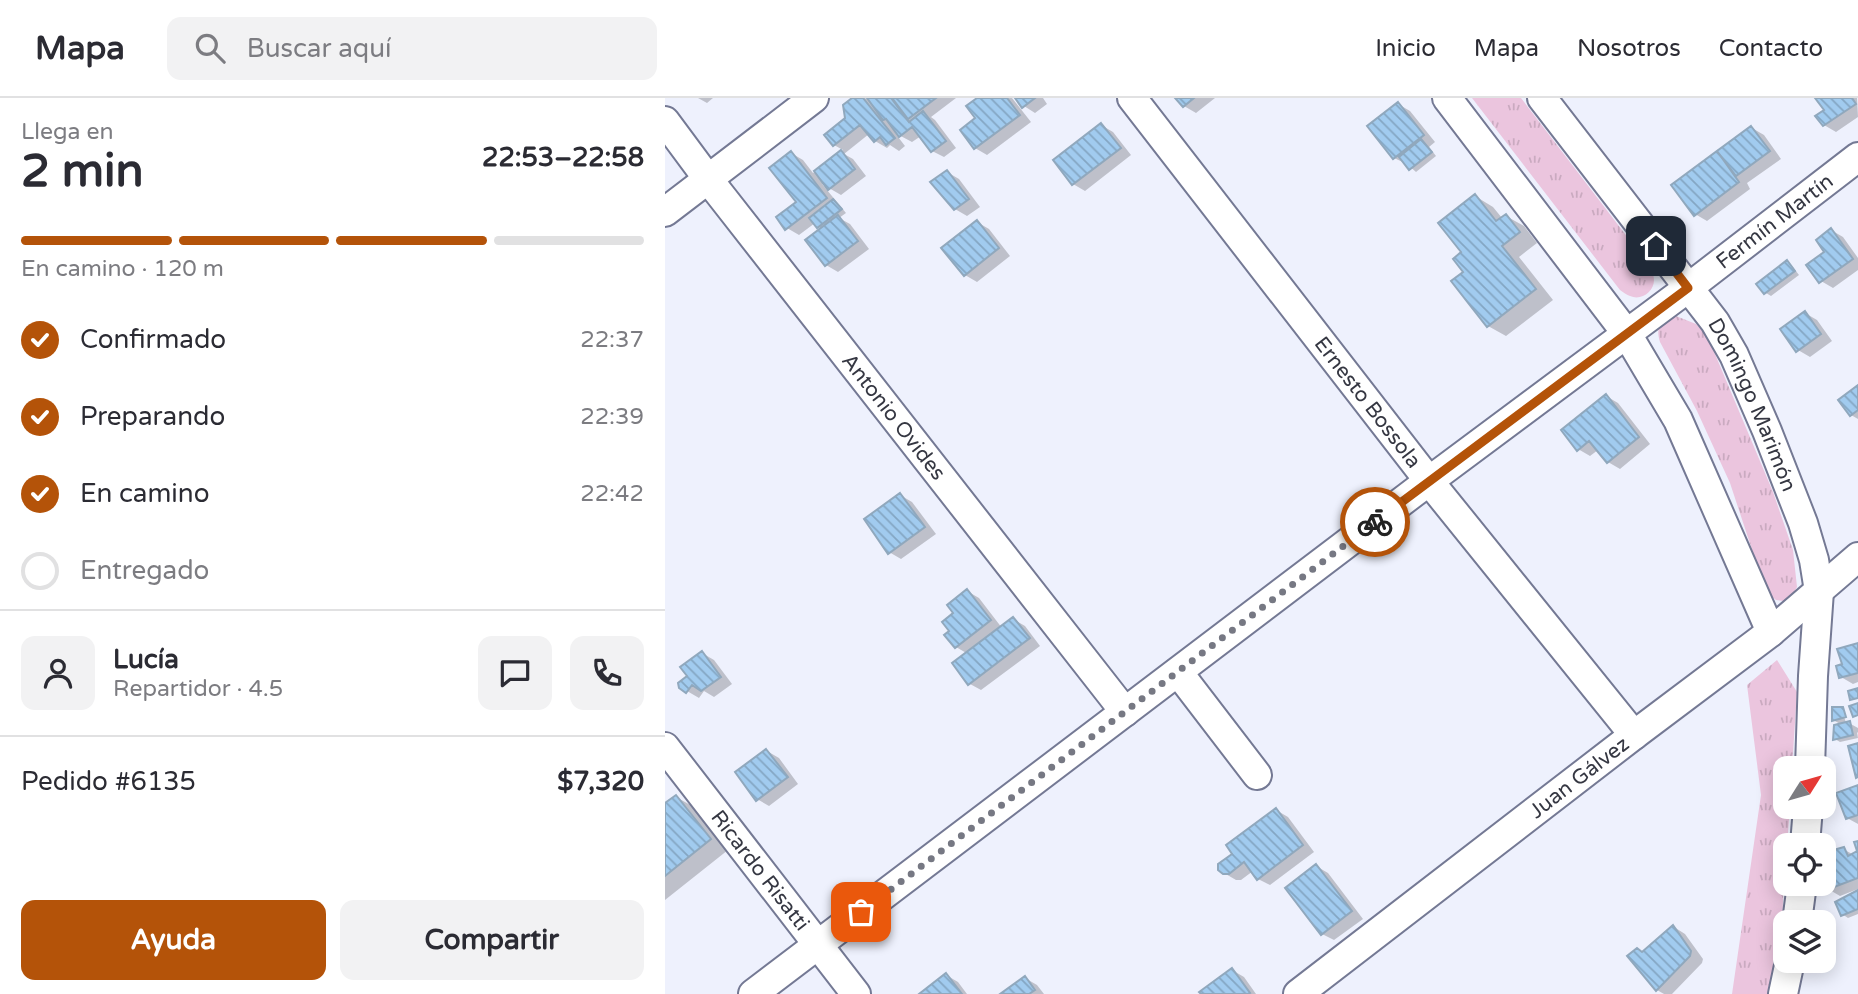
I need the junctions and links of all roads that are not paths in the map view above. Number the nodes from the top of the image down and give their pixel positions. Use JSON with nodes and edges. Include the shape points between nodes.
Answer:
{"nodes":[{"id":1,"x":814,"y":98,"type":"edge"},
{"id":2,"x":1132,"y":98,"type":"edge"},
{"id":3,"x":1447,"y":98,"type":"edge"},
{"id":4,"x":1542,"y":98,"type":"edge"},
{"id":5,"x":665,"y":121,"type":"edge"},
{"id":6,"x":1858,"y":157,"type":"edge"},
{"id":7,"x":708,"y":179,"type":"junction"},
{"id":8,"x":665,"y":212,"type":"edge"},
{"id":9,"x":1688,"y":288,"type":"junction"},
{"id":10,"x":1627,"y":334,"type":"junction"},
{"id":11,"x":1429,"y":481,"type":"junction"},
{"id":12,"x":1854,"y":571,"type":"edge"},
{"id":13,"x":1819,"y":592,"type":"junction"},
{"id":14,"x":1772,"y":632,"type":"junction"},
{"id":15,"x":1178,"y":672,"type":"junction"},
{"id":16,"x":1125,"y":712,"type":"junction"},
{"id":17,"x":1634,"y":735,"type":"junction"},
{"id":18,"x":665,"y":747,"type":"edge"},
{"id":19,"x":1810,"y":756,"type":"edge"},
{"id":20,"x":1257,"y":775,"type":"dead end"},
{"id":21,"x":817,"y":945,"type":"junction"},
{"id":22,"x":1787,"y":973,"type":"edge"},
{"id":23,"x":753,"y":994,"type":"edge"},
{"id":24,"x":856,"y":994,"type":"edge"},
{"id":25,"x":1298,"y":994,"type":"edge"},
{"id":26,"x":1783,"y":994,"type":"edge"}],
"edges":[{"from":1,"to":7,"type":"street"},
{"from":2,"to":11,"type":"street","name":"Ernesto Bossola"},
{"from":3,"to":10,"type":"street"},
{"from":4,"to":9,"type":"street","name":"Domingo Marimón"},
{"from":5,"to":7,"type":"street","name":"Antonio Ovides"},
{"from":6,"to":9,"type":"street","name":"Fermín Martín"},
{"from":7,"to":8,"type":"street"},
{"from":7,"to":16,"type":"street","name":"Antonio Ovides"},
{"from":9,"to":10,"type":"street","name":"Fermín Martín"},
{"from":9,"to":13,"type":"street","name":"Domingo Marimón","via":[[1734,355],[1767,431],[1803,523]]},
{"from":10,"to":11,"type":"street","name":"Fermín Martín"},
{"from":10,"to":14,"type":"street","via":[[1678,421]]},
{"from":11,"to":15,"type":"street","name":"Fermín Martín"},
{"from":11,"to":17,"type":"street","name":"Ernesto Bossola"},
{"from":12,"to":13,"type":"street","name":"Juan Gálvez"},
{"from":13,"to":14,"type":"street","name":"Juan Gálvez"},
{"from":13,"to":19,"type":"street","name":"Domingo Marimón"},
{"from":14,"to":17,"type":"street","name":"Juan Gálvez"},
{"from":15,"to":16,"type":"street","name":"Fermín Martín"},
{"from":15,"to":20,"type":"street"},
{"from":16,"to":21,"type":"street","name":"Fermín Martín"},
{"from":17,"to":25,"type":"street","name":"Juan Gálvez"},
{"from":18,"to":21,"type":"street","name":"Ricardo Risatti"},
{"from":21,"to":23,"type":"street","name":"Fermín Martín"},
{"from":21,"to":24,"type":"street","name":"Ricardo Risatti"},
{"from":22,"to":26,"type":"street"}]}
